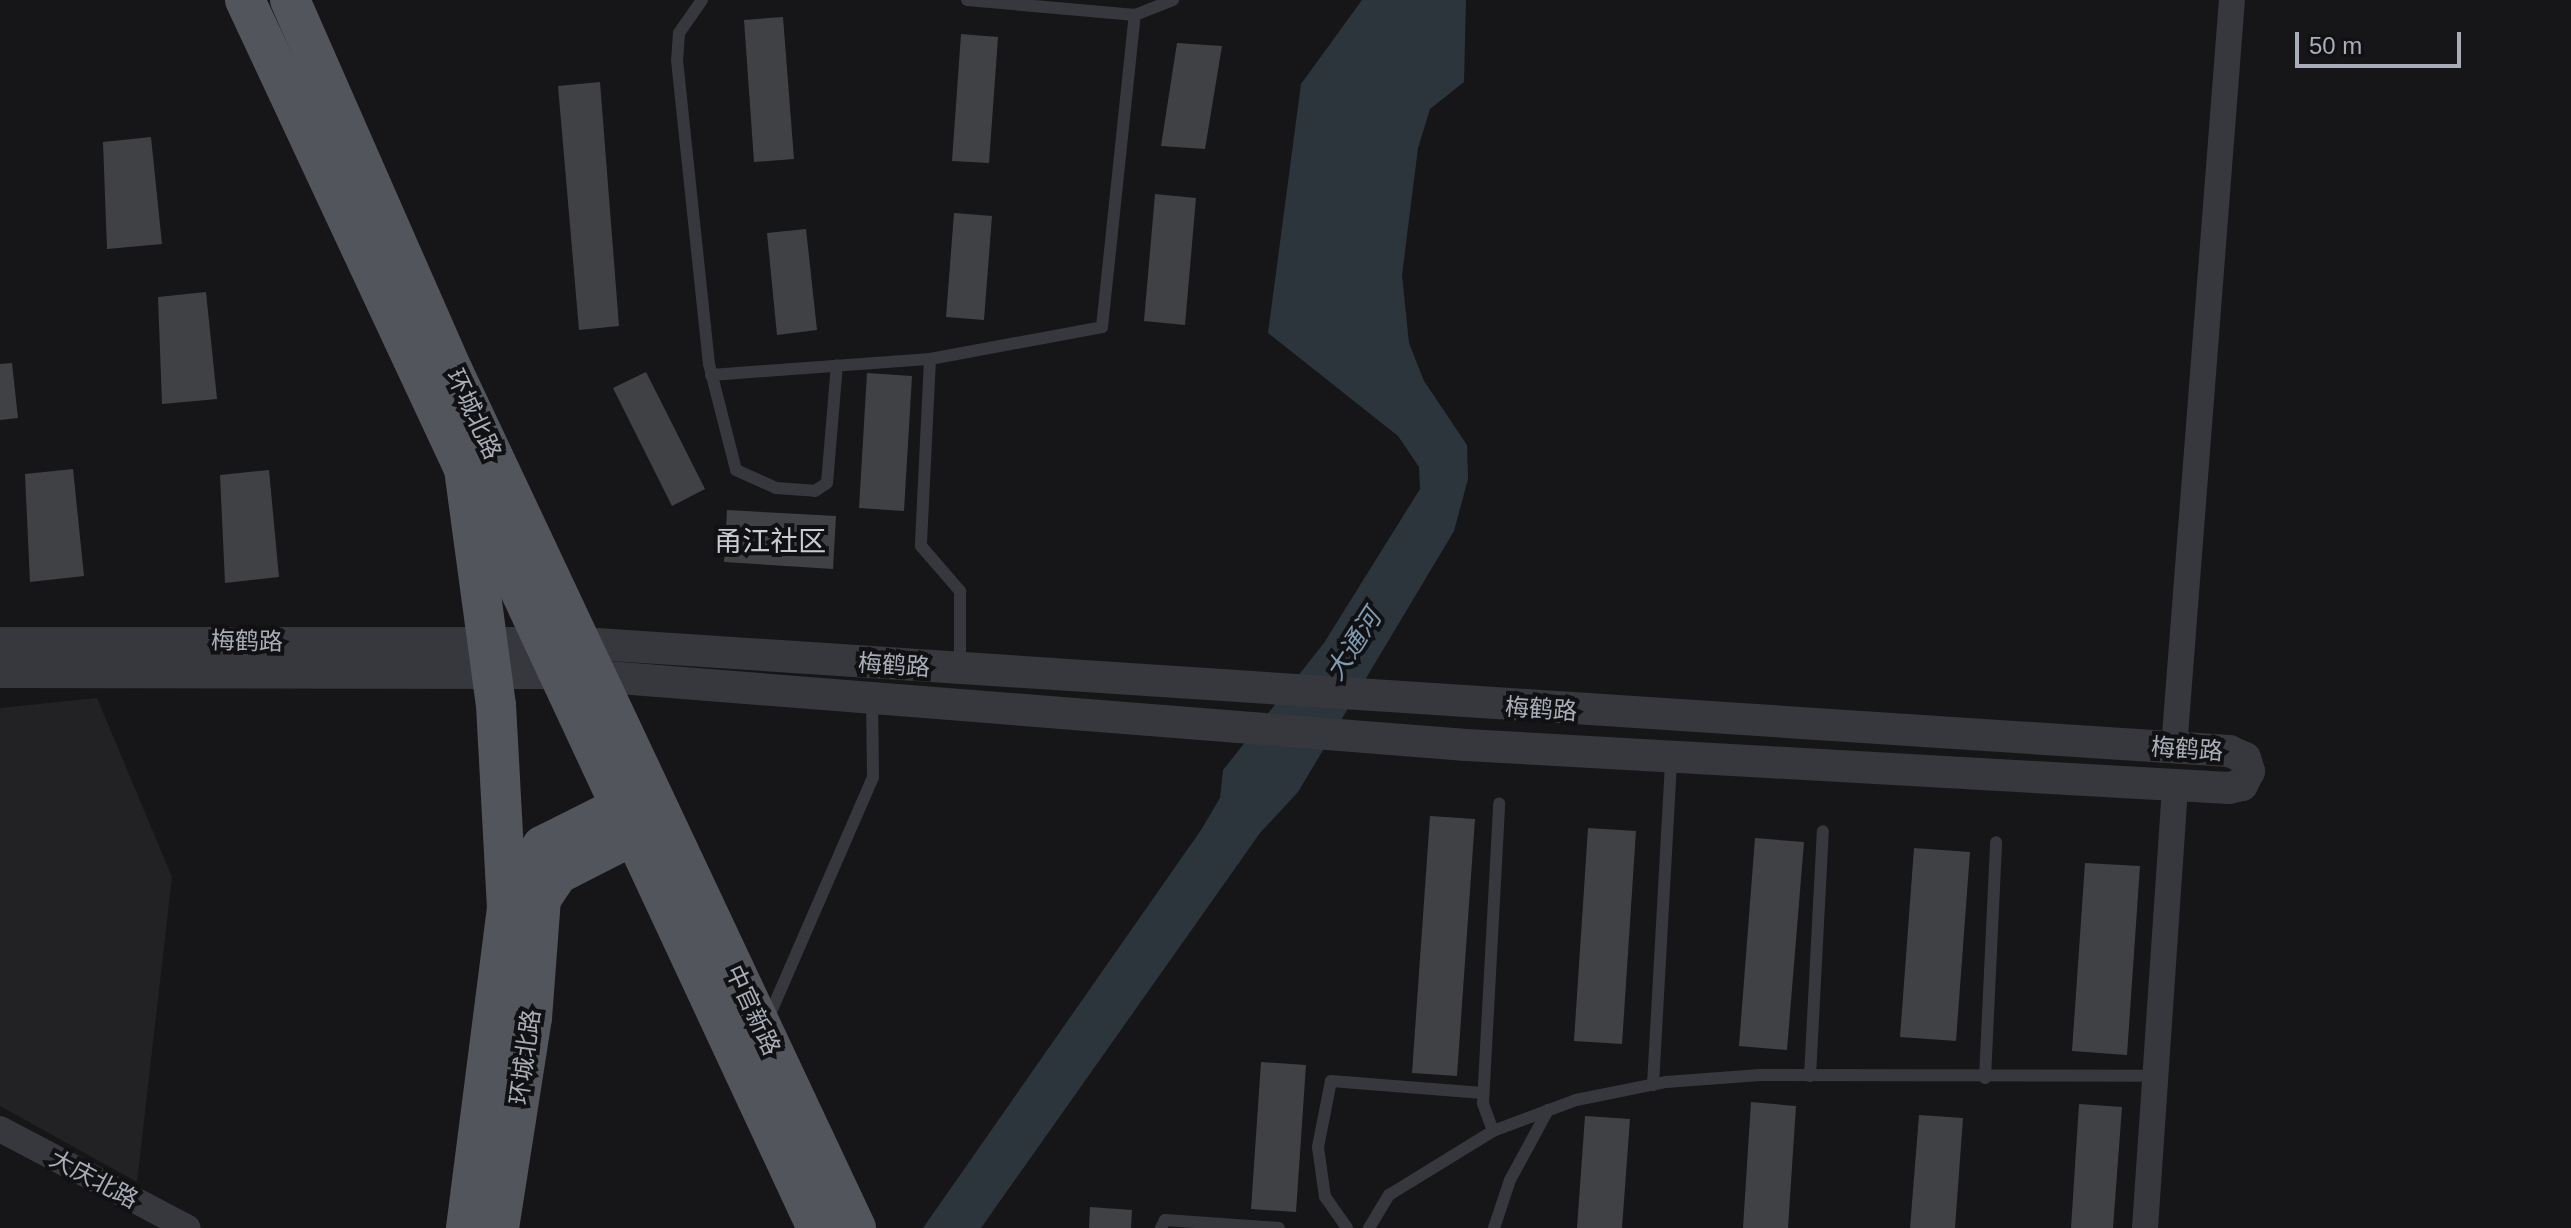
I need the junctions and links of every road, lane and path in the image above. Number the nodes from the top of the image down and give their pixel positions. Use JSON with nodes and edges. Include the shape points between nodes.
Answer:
{"nodes":[{"id":1,"x":245,"y":0,"type":"edge"},
{"id":2,"x":290,"y":0,"type":"edge"},
{"id":3,"x":702,"y":0,"type":"edge"},
{"id":4,"x":967,"y":0,"type":"edge"},
{"id":5,"x":1173,"y":0,"type":"edge"},
{"id":6,"x":2232,"y":0,"type":"edge"},
{"id":7,"x":1047,"y":3,"type":"edge"},
{"id":8,"x":1135,"y":15,"type":"junction"},
{"id":9,"x":930,"y":359,"type":"junction"},
{"id":10,"x":837,"y":365,"type":"junction"},
{"id":11,"x":711,"y":375,"type":"junction"},
{"id":12,"x":464,"y":469,"type":"junction"},
{"id":13,"x":0,"y":643,"type":"edge"},
{"id":14,"x":490,"y":658,"type":"junction"},
{"id":15,"x":570,"y":659,"type":"junction"},
{"id":16,"x":960,"y":669,"type":"junction"},
{"id":17,"x":0,"y":672,"type":"edge"},
{"id":18,"x":872,"y":697,"type":"junction"},
{"id":19,"x":2174,"y":748,"type":"junction"},
{"id":20,"x":1671,"y":756,"type":"junction"},
{"id":21,"x":2175,"y":785,"type":"junction"},
{"id":22,"x":1499,"y":803,"type":"dead end"},
{"id":23,"x":641,"y":814,"type":"junction"},
{"id":24,"x":1823,"y":831,"type":"dead end"},
{"id":25,"x":1996,"y":842,"type":"dead end"},
{"id":26,"x":507,"y":908,"type":"junction"},
{"id":27,"x":763,"y":1031,"type":"junction"},
{"id":28,"x":1810,"y":1076,"type":"junction"},
{"id":29,"x":2155,"y":1076,"type":"junction"},
{"id":30,"x":1985,"y":1078,"type":"junction"},
{"id":31,"x":1653,"y":1085,"type":"junction"},
{"id":32,"x":1483,"y":1093,"type":"junction"},
{"id":33,"x":1548,"y":1110,"type":"junction"},
{"id":34,"x":0,"y":1129,"type":"edge"},
{"id":35,"x":1493,"y":1131,"type":"junction"},
{"id":36,"x":1337,"y":1225,"type":"edge"},
{"id":37,"x":188,"y":1228,"type":"edge"},
{"id":38,"x":466,"y":1228,"type":"edge"},
{"id":39,"x":499,"y":1228,"type":"edge"},
{"id":40,"x":817,"y":1228,"type":"edge"},
{"id":41,"x":856,"y":1228,"type":"edge"},
{"id":42,"x":1161,"y":1228,"type":"edge"},
{"id":43,"x":1279,"y":1228,"type":"edge"},
{"id":44,"x":1369,"y":1228,"type":"edge"},
{"id":45,"x":1494,"y":1228,"type":"edge"},
{"id":46,"x":2145,"y":1228,"type":"edge"}],
"edges":[{"from":1,"to":12,"type":"main road","name":"环城北路"},
{"from":2,"to":15,"type":"main road","name":"环城北路"},
{"from":3,"to":11,"type":"lane","via":[[679,33],[677,60]]},
{"from":4,"to":7,"type":"lane"},
{"from":5,"to":8,"type":"lane"},
{"from":6,"to":19,"type":"street"},
{"from":7,"to":8,"type":"lane"},
{"from":8,"to":9,"type":"lane","via":[[1102,327]]},
{"from":9,"to":10,"type":"lane"},
{"from":9,"to":16,"type":"lane","via":[[921,546],[960,591]]},
{"from":10,"to":11,"type":"lane"},
{"from":10,"to":11,"type":"lane","via":[[827,483],[815,491],[765,485],[736,470]]},
{"from":12,"to":14,"type":"main road","name":"环城北路"},
{"from":12,"to":15,"type":"main road","name":"环城北路"},
{"from":13,"to":14,"type":"street","name":"梅鹤路"},
{"from":14,"to":15,"type":"street","name":"梅鹤路"},
{"from":14,"to":17,"type":"street","name":"梅鹤路"},
{"from":14,"to":26,"type":"main road","name":"环城北路"},
{"from":15,"to":16,"type":"street","name":"梅鹤路"},
{"from":15,"to":18,"type":"street","name":"梅鹤路"},
{"from":15,"to":23,"type":"main road","name":"环城北路"},
{"from":16,"to":19,"type":"street","name":"梅鹤路"},
{"from":18,"to":20,"type":"street","name":"梅鹤路"},
{"from":18,"to":27,"type":"lane","via":[[873,777]]},
{"from":19,"to":21,"type":"street","name":"梅鹤路","via":[[2237,753],[2249,771],[2242,785],[2229,788]]},
{"from":20,"to":21,"type":"street","name":"梅鹤路"},
{"from":20,"to":31,"type":"lane"},
{"from":21,"to":29,"type":"street"},
{"from":22,"to":32,"type":"lane"},
{"from":23,"to":26,"type":"main road","name":"环城北路","via":[[542,846]]},
{"from":23,"to":27,"type":"main road","name":"中官新路"},
{"from":23,"to":39,"type":"main road","name":"环城北路","via":[[558,874],[541,899],[532,1018]]},
{"from":23,"to":40,"type":"main road","name":"中官新路"},
{"from":24,"to":28,"type":"lane"},
{"from":25,"to":30,"type":"lane"},
{"from":26,"to":38,"type":"main road","name":"环城北路"},
{"from":27,"to":41,"type":"main road","name":"中官新路"},
{"from":28,"to":30,"type":"lane"},
{"from":28,"to":31,"type":"lane"},
{"from":29,"to":30,"type":"lane"},
{"from":29,"to":46,"type":"street"},
{"from":31,"to":33,"type":"lane"},
{"from":32,"to":35,"type":"lane"},
{"from":32,"to":36,"type":"lane","via":[[1331,1081],[1318,1147]]},
{"from":33,"to":35,"type":"lane"},
{"from":33,"to":45,"type":"lane","via":[[1510,1180]]},
{"from":34,"to":37,"type":"street","name":"大庆北路"},
{"from":35,"to":44,"type":"lane","via":[[1389,1195]]},
{"from":42,"to":43,"type":"lane","via":[[1165,1220]]}]}
